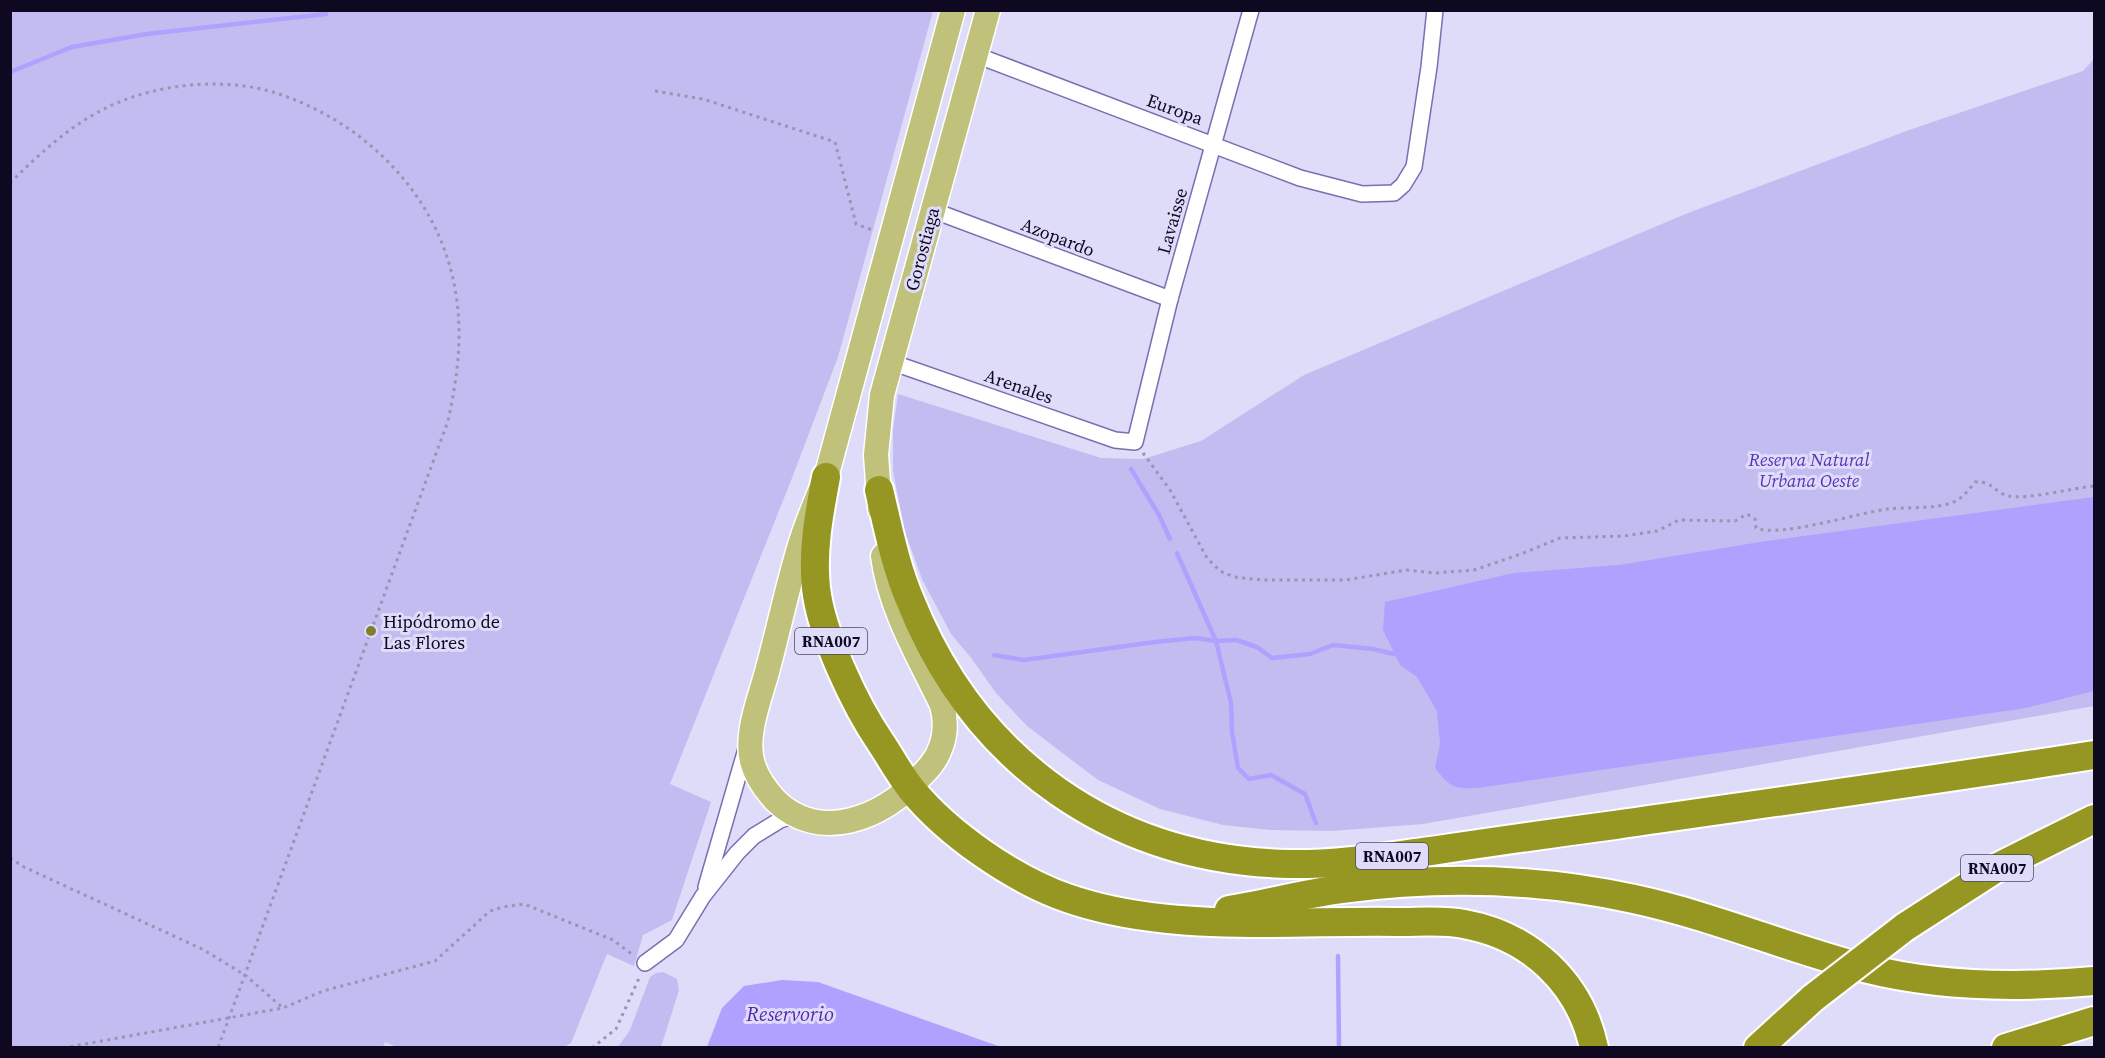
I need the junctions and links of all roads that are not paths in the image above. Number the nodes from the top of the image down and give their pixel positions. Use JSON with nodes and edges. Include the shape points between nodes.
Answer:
{"nodes":[{"id":1,"x":953,"y":10,"type":"edge"},
{"id":2,"x":1251,"y":10,"type":"edge"},
{"id":3,"x":1435,"y":10,"type":"edge"},
{"id":4,"x":982,"y":12,"type":"edge"},
{"id":5,"x":975,"y":55,"type":"junction"},
{"id":6,"x":1214,"y":144,"type":"junction"},
{"id":7,"x":932,"y":210,"type":"junction"},
{"id":8,"x":1170,"y":299,"type":"junction"},
{"id":9,"x":891,"y":362,"type":"junction"},
{"id":10,"x":1135,"y":442,"type":"joint"},
{"id":11,"x":826,"y":477,"type":"junction"},
{"id":12,"x":879,"y":490,"type":"junction"},
{"id":13,"x":753,"y":728,"type":"junction"},
{"id":14,"x":2094,"y":755,"type":"edge"},
{"id":15,"x":910,"y":788,"type":"junction"},
{"id":16,"x":796,"y":815,"type":"junction"},
{"id":17,"x":2094,"y":819,"type":"edge"},
{"id":18,"x":703,"y":896,"type":"junction"},
{"id":19,"x":1177,"y":919,"type":"junction"},
{"id":20,"x":645,"y":963,"type":"road end"},
{"id":21,"x":2094,"y":981,"type":"edge"},
{"id":22,"x":2094,"y":1021,"type":"edge"},
{"id":23,"x":1594,"y":1047,"type":"edge"},
{"id":24,"x":1758,"y":1047,"type":"edge"},
{"id":25,"x":2006,"y":1047,"type":"edge"}],
"edges":[{"from":1,"to":11,"type":"main road","name":"Gorostiaga"},
{"from":2,"to":6,"type":"street","name":"Lavaisse"},
{"from":3,"to":6,"type":"street","name":"Europa","via":[[1414,167],[1394,193],[1362,194],[1300,178]]},
{"from":4,"to":5,"type":"main road","name":"Gorostiaga"},
{"from":5,"to":6,"type":"street","name":"Europa"},
{"from":5,"to":7,"type":"main road","name":"Gorostiaga"},
{"from":6,"to":8,"type":"street","name":"Lavaisse"},
{"from":7,"to":8,"type":"street","name":"Azopardo"},
{"from":7,"to":9,"type":"main road","name":"Gorostiaga"},
{"from":8,"to":10,"type":"street","name":"Lavaisse"},
{"from":9,"to":10,"type":"street","name":"Arenales","via":[[1115,440]]},
{"from":9,"to":12,"type":"main road","name":"Gorostiaga","via":[[877,434]]},
{"from":11,"to":13,"type":"main road","name":"Gorostiaga","via":[[800,545]]},
{"from":11,"to":15,"type":"highway","number":"RNA007","via":[[815,545],[816,590],[821,612],[853,694]]},
{"from":12,"to":14,"type":"highway","number":"RNA007","via":[[900,572],[919,623],[954,687],[980,721],[1065,797],[1112,825],[1203,854],[1260,862],[1332,863]]},
{"from":12,"to":15,"type":"main road","name":"Gorostiaga","via":[[883,555],[892,593],[945,718],[940,751]]},
{"from":13,"to":16,"type":"main road","name":"Gorostiaga","via":[[752,760],[759,778],[766,791]]},
{"from":13,"to":18,"type":"street"},
{"from":15,"to":16,"type":"main road","name":"Gorostiaga","via":[[855,820],[828,824]]},
{"from":15,"to":19,"type":"highway","number":"RNA007","via":[[958,836],[1040,886],[1086,904]]},
{"from":16,"to":18,"type":"street","via":[[754,836]]},
{"from":17,"to":24,"type":"highway","number":"RNA007","bridge":true,"via":[[1998,867],[1905,927],[1813,998]]},
{"from":18,"to":20,"type":"street","via":[[676,940]]},
{"from":19,"to":21,"type":"highway","number":"RNA007","via":[[1368,886],[1517,882],[1634,899],[1713,920],[1826,958],[1906,977],[2012,985]]},
{"from":19,"to":23,"type":"highway","via":[[1269,923],[1431,921],[1492,932],[1547,963],[1563,979],[1577,1001]]},
{"from":22,"to":25,"type":"highway"}]}
